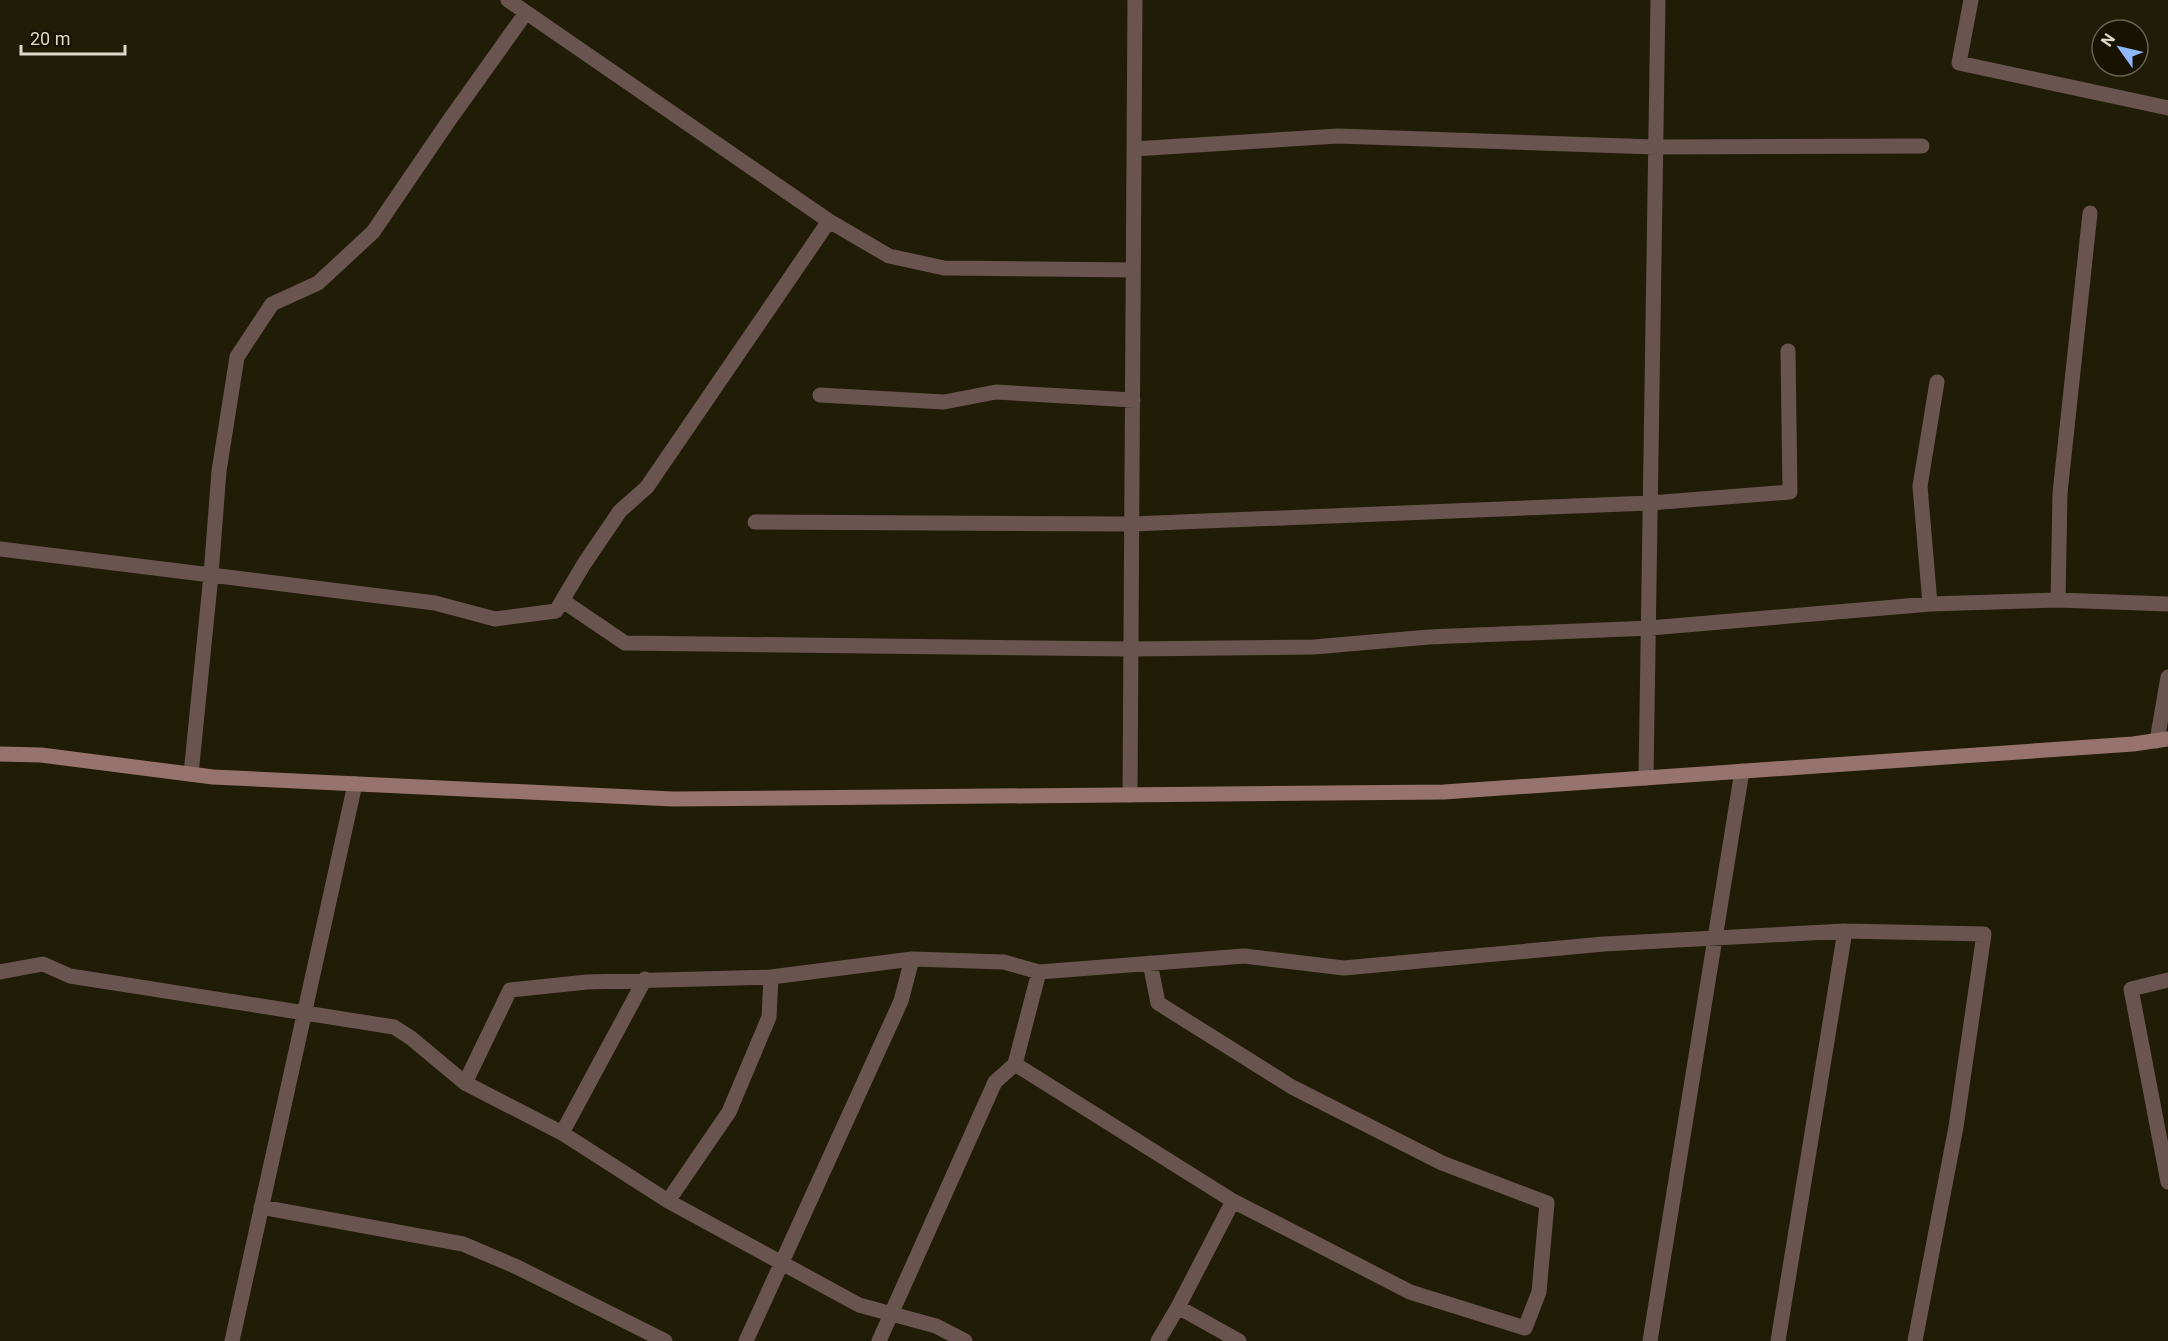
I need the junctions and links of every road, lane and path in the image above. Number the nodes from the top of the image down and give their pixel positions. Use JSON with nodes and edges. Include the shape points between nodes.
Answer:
{"nodes":[{"id":1,"x":508,"y":0,"type":"edge"},
{"id":2,"x":1135,"y":0,"type":"edge"},
{"id":3,"x":1658,"y":0,"type":"edge"},
{"id":4,"x":1971,"y":0,"type":"edge"},
{"id":5,"x":525,"y":14,"type":"junction"},
{"id":6,"x":2168,"y":108,"type":"edge"},
{"id":7,"x":1922,"y":146,"type":"dead end"},
{"id":8,"x":1655,"y":147,"type":"junction"},
{"id":9,"x":1134,"y":149,"type":"junction"},
{"id":10,"x":2090,"y":213,"type":"dead end"},
{"id":11,"x":829,"y":221,"type":"junction"},
{"id":12,"x":1133,"y":270,"type":"junction"},
{"id":13,"x":1788,"y":351,"type":"dead end"},
{"id":14,"x":1937,"y":382,"type":"dead end"},
{"id":15,"x":820,"y":395,"type":"dead end"},
{"id":16,"x":1133,"y":400,"type":"junction"},
{"id":17,"x":1650,"y":503,"type":"junction"},
{"id":18,"x":755,"y":522,"type":"dead end"},
{"id":19,"x":1132,"y":524,"type":"junction"},
{"id":20,"x":0,"y":549,"type":"edge"},
{"id":21,"x":211,"y":575,"type":"junction"},
{"id":22,"x":2058,"y":600,"type":"junction"},
{"id":23,"x":563,"y":601,"type":"junction"},
{"id":24,"x":1930,"y":604,"type":"junction"},
{"id":25,"x":2168,"y":604,"type":"edge"},
{"id":26,"x":1650,"y":628,"type":"junction"},
{"id":27,"x":1131,"y":649,"type":"junction"},
{"id":28,"x":2168,"y":677,"type":"edge"},
{"id":29,"x":2162,"y":740,"type":"edge"},
{"id":30,"x":0,"y":754,"type":"edge"},
{"id":31,"x":1742,"y":771,"type":"junction"},
{"id":32,"x":191,"y":774,"type":"junction"},
{"id":33,"x":1646,"y":778,"type":"junction"},
{"id":34,"x":355,"y":784,"type":"junction"},
{"id":35,"x":1131,"y":795,"type":"junction"},
{"id":36,"x":1845,"y":931,"type":"junction"},
{"id":37,"x":1716,"y":939,"type":"junction"},
{"id":38,"x":912,"y":959,"type":"junction"},
{"id":39,"x":1150,"y":963,"type":"junction"},
{"id":40,"x":0,"y":972,"type":"edge"},
{"id":41,"x":1039,"y":972,"type":"junction"},
{"id":42,"x":771,"y":977,"type":"junction"},
{"id":43,"x":645,"y":979,"type":"junction"},
{"id":44,"x":2168,"y":980,"type":"edge"},
{"id":45,"x":305,"y":1011,"type":"junction"},
{"id":46,"x":1015,"y":1064,"type":"junction"},
{"id":47,"x":465,"y":1083,"type":"junction"},
{"id":48,"x":562,"y":1133,"type":"junction"},
{"id":49,"x":2168,"y":1182,"type":"edge"},
{"id":50,"x":1233,"y":1201,"type":"junction"},
{"id":51,"x":669,"y":1202,"type":"junction"},
{"id":52,"x":261,"y":1207,"type":"junction"},
{"id":53,"x":783,"y":1264,"type":"junction"},
{"id":54,"x":1178,"y":1307,"type":"junction"},
{"id":55,"x":892,"y":1313,"type":"junction"},
{"id":56,"x":232,"y":1341,"type":"edge"},
{"id":57,"x":665,"y":1341,"type":"edge"},
{"id":58,"x":746,"y":1341,"type":"edge"},
{"id":59,"x":879,"y":1341,"type":"edge"},
{"id":60,"x":965,"y":1341,"type":"edge"},
{"id":61,"x":1158,"y":1341,"type":"edge"},
{"id":62,"x":1239,"y":1341,"type":"edge"},
{"id":63,"x":1650,"y":1341,"type":"edge"},
{"id":64,"x":1778,"y":1341,"type":"edge"},
{"id":65,"x":1915,"y":1341,"type":"edge"}],
"edges":[{"from":1,"to":5,"type":"street"},
{"from":2,"to":9,"type":"street"},
{"from":3,"to":8,"type":"street"},
{"from":4,"to":6,"type":"street","via":[[1959,63]]},
{"from":5,"to":11,"type":"street"},
{"from":5,"to":21,"type":"street","via":[[373,232],[318,283],[272,304],[237,357],[219,471]]},
{"from":7,"to":8,"type":"street"},
{"from":8,"to":9,"type":"street","via":[[1338,136]]},
{"from":8,"to":17,"type":"street"},
{"from":9,"to":12,"type":"street"},
{"from":10,"to":22,"type":"street","via":[[2060,494]]},
{"from":11,"to":12,"type":"street","via":[[889,256],[944,268]]},
{"from":11,"to":23,"type":"street","via":[[647,487],[620,511]]},
{"from":12,"to":16,"type":"street"},
{"from":13,"to":17,"type":"street","via":[[1790,492]]},
{"from":14,"to":24,"type":"street","via":[[1920,486]]},
{"from":15,"to":16,"type":"street","via":[[944,402],[996,392]]},
{"from":16,"to":19,"type":"street"},
{"from":17,"to":19,"type":"street"},
{"from":17,"to":26,"type":"street"},
{"from":18,"to":19,"type":"street"},
{"from":19,"to":27,"type":"street"},
{"from":20,"to":21,"type":"street"},
{"from":21,"to":23,"type":"street","via":[[435,603],[495,619],[556,611]]},
{"from":21,"to":32,"type":"street"},
{"from":22,"to":24,"type":"street"},
{"from":22,"to":25,"type":"street"},
{"from":23,"to":27,"type":"street","via":[[625,643]]},
{"from":24,"to":26,"type":"street"},
{"from":26,"to":27,"type":"street","via":[[1429,637],[1314,647]]},
{"from":26,"to":33,"type":"street"},
{"from":27,"to":35,"type":"street"},
{"from":28,"to":29,"type":"street"},
{"from":29,"to":31,"type":"street"},
{"from":30,"to":32,"type":"street","via":[[41,755]]},
{"from":31,"to":33,"type":"street"},
{"from":31,"to":37,"type":"street"},
{"from":32,"to":34,"type":"street"},
{"from":33,"to":35,"type":"street","via":[[1444,792]]},
{"from":34,"to":35,"type":"street","via":[[673,799]]},
{"from":34,"to":45,"type":"street"},
{"from":36,"to":37,"type":"street"},
{"from":36,"to":64,"type":"street"},
{"from":36,"to":65,"type":"street","via":[[1984,934],[1956,1127]]},
{"from":37,"to":39,"type":"street","via":[[1604,944],[1344,968],[1245,956]]},
{"from":37,"to":63,"type":"street"},
{"from":38,"to":41,"type":"street","via":[[1004,962]]},
{"from":38,"to":42,"type":"street"},
{"from":38,"to":53,"type":"street","via":[[901,1001]]},
{"from":39,"to":41,"type":"street"},
{"from":39,"to":50,"type":"street","via":[[1158,1003],[1292,1087],[1442,1163],[1547,1203],[1539,1292],[1525,1328],[1410,1292]]},
{"from":40,"to":45,"type":"street","via":[[43,964],[70,976]]},
{"from":41,"to":46,"type":"street"},
{"from":42,"to":43,"type":"street"},
{"from":42,"to":51,"type":"street","via":[[769,1017],[729,1112]]},
{"from":43,"to":47,"type":"street","via":[[510,990]]},
{"from":43,"to":48,"type":"street"},
{"from":44,"to":49,"type":"street","via":[[2131,989]]},
{"from":45,"to":47,"type":"street","via":[[394,1027]]},
{"from":45,"to":52,"type":"street"},
{"from":46,"to":50,"type":"street"},
{"from":46,"to":55,"type":"street","via":[[996,1082]]},
{"from":47,"to":48,"type":"street"},
{"from":48,"to":51,"type":"street"},
{"from":50,"to":54,"type":"street"},
{"from":51,"to":53,"type":"street"},
{"from":52,"to":56,"type":"street"},
{"from":52,"to":57,"type":"street","via":[[463,1244]]},
{"from":53,"to":55,"type":"street","via":[[859,1305]]},
{"from":53,"to":58,"type":"street"},
{"from":54,"to":61,"type":"street"},
{"from":54,"to":62,"type":"street"},
{"from":55,"to":59,"type":"street"},
{"from":55,"to":60,"type":"street","via":[[936,1326]]}]}
